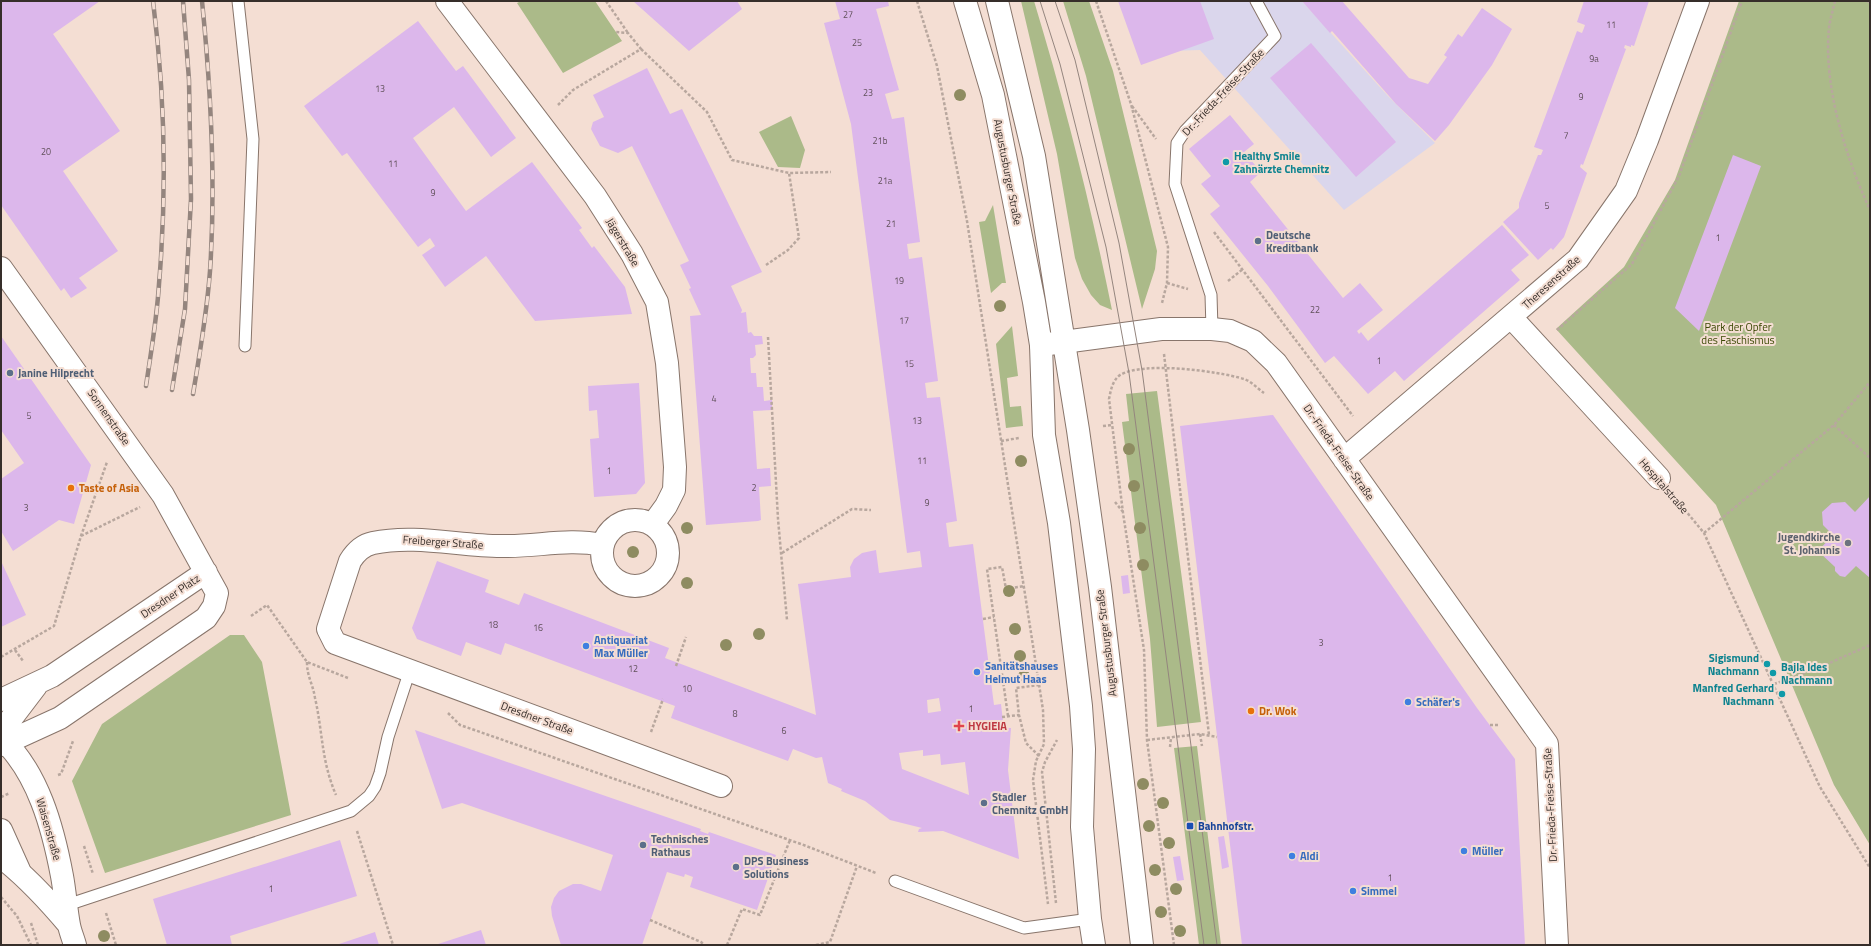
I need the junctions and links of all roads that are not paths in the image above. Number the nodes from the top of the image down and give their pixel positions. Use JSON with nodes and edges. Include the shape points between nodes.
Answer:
{"nodes":[{"id":1,"x":238,"y":1,"type":"edge"},
{"id":2,"x":447,"y":1,"type":"edge"},
{"id":3,"x":965,"y":1,"type":"edge"},
{"id":4,"x":997,"y":1,"type":"edge"},
{"id":5,"x":1256,"y":1,"type":"edge"},
{"id":6,"x":1698,"y":1,"type":"edge"},
{"id":7,"x":1,"y":268,"type":"edge"},
{"id":8,"x":1511,"y":317,"type":"junction"},
{"id":9,"x":1212,"y":328,"type":"junction"},
{"id":10,"x":1065,"y":342,"type":"junction"},
{"id":11,"x":1041,"y":345,"type":"junction"},
{"id":12,"x":245,"y":346,"type":"dead end"},
{"id":13,"x":1344,"y":459,"type":"junction"},
{"id":14,"x":1659,"y":478,"type":"road end"},
{"id":15,"x":653,"y":524,"type":"junction"},
{"id":16,"x":602,"y":545,"type":"junction"},
{"id":17,"x":206,"y":572,"type":"junction"},
{"id":18,"x":353,"y":650,"type":"joint"},
{"id":19,"x":410,"y":670,"type":"junction"},
{"id":20,"x":38,"y":684,"type":"junction"},
{"id":21,"x":1,"y":700,"type":"edge"},
{"id":22,"x":2,"y":739,"type":"edge"},
{"id":23,"x":721,"y":786,"type":"dead end"},
{"id":24,"x":1,"y":830,"type":"edge"},
{"id":25,"x":1,"y":857,"type":"edge"},
{"id":26,"x":19,"y":870,"type":"junction"},
{"id":27,"x":896,"y":881,"type":"road end"},
{"id":28,"x":1090,"y":919,"type":"junction"},
{"id":29,"x":70,"y":925,"type":"edge"},
{"id":30,"x":1094,"y":945,"type":"edge"},
{"id":31,"x":1142,"y":945,"type":"edge"},
{"id":32,"x":1557,"y":945,"type":"edge"}],
"edges":[{"from":1,"to":12,"type":"lane","via":[[253,139]]},
{"from":2,"to":15,"type":"street","name":"Jägerstraße","via":[[595,196],[632,254],[657,302],[667,364],[674,490]]},
{"from":3,"to":11,"type":"street","name":"Augustusburger Straße","via":[[993,95]]},
{"from":4,"to":10,"type":"street","name":"Augustusburger Straße","via":[[1034,156]]},
{"from":5,"to":9,"type":"lane","name":"Dr.-Frieda-Freise-Straße","via":[[1275,36],[1185,130],[1177,143],[1175,184],[1211,295]]},
{"from":6,"to":8,"type":"street","name":"Theresenstraße","via":[[1626,191],[1578,260]]},
{"from":7,"to":17,"type":"street","name":"Sonnenstraße","via":[[163,495]]},
{"from":8,"to":13,"type":"street","name":"Theresenstraße"},
{"from":8,"to":14,"type":"street","name":"Hospitalstraße"},
{"from":9,"to":10,"type":"street","via":[[1161,329]]},
{"from":9,"to":13,"type":"street","name":"Dr.-Frieda-Freise-Straße","via":[[1230,331],[1253,341],[1276,363]]},
{"from":10,"to":11,"type":"street"},
{"from":10,"to":31,"type":"street","name":"Augustusburger Straße","via":[[1100,587]]},
{"from":11,"to":28,"type":"street","name":"Augustusburger Straße","via":[[1044,435],[1059,524],[1081,706],[1084,749],[1082,827]]},
{"from":13,"to":32,"type":"street","name":"Dr.-Frieda-Freise-Straße","via":[[1548,744]]},
{"from":15,"to":16,"type":"street","via":[[644,520],[624,520],[608,531]]},
{"from":15,"to":16,"type":"street","via":[[666,540],[667,562],[655,579],[646,584],[624,585],[615,580],[602,562]]},
{"from":16,"to":18,"type":"street","name":"Freiberger Straße","via":[[584,541],[502,546],[398,539],[370,544],[356,553],[350,561],[328,629],[334,643]]},
{"from":17,"to":20,"type":"street","name":"Dresdner Platz"},
{"from":17,"to":22,"type":"street","name":"Dresdner Platz","via":[[217,593],[214,606],[206,618],[60,718]]},
{"from":18,"to":19,"type":"street","name":"Dresdner Straße"},
{"from":19,"to":23,"type":"street","name":"Dresdner Straße"},
{"from":19,"to":29,"type":"lane","via":[[375,787],[352,811],[100,895]]},
{"from":20,"to":21,"type":"street","name":"Dresdner Platz"},
{"from":20,"to":22,"type":"street"},
{"from":22,"to":29,"type":"street","name":"Waisenstraße","via":[[22,761],[45,810],[62,874]]},
{"from":24,"to":26,"type":"street"},
{"from":25,"to":26,"type":"street"},
{"from":26,"to":29,"type":"street"},
{"from":27,"to":28,"type":"lane","via":[[1024,928]]},
{"from":28,"to":30,"type":"street","name":"Augustusburger Straße"}]}
